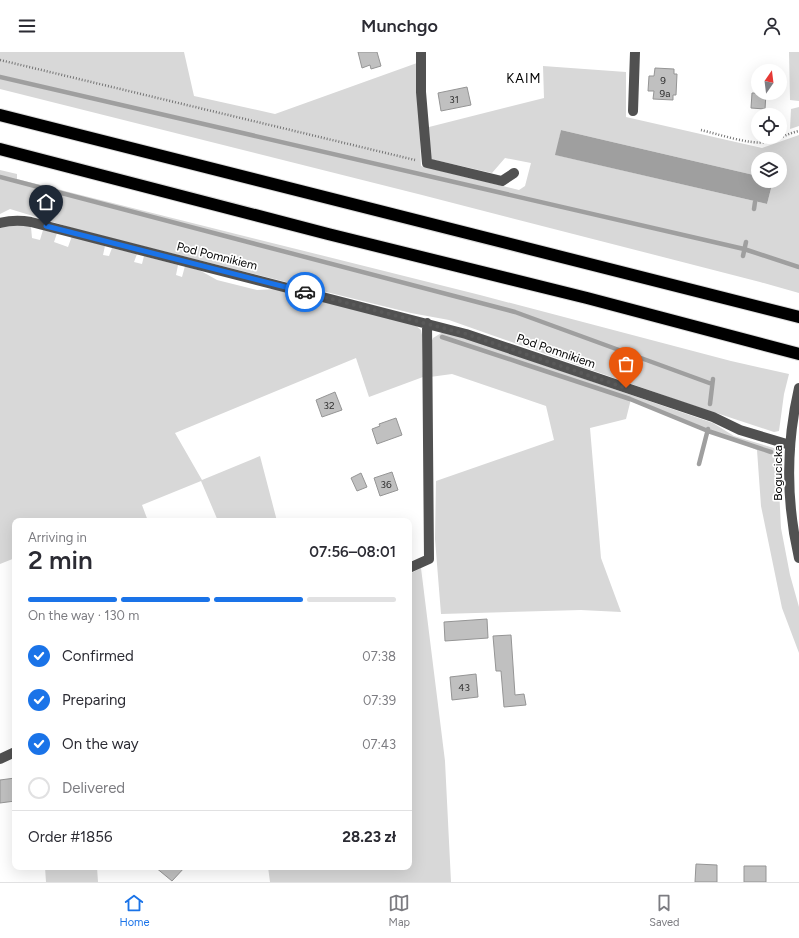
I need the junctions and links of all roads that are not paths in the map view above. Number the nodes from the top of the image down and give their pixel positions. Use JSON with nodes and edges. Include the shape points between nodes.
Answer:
{"nodes":[{"id":1,"x":421,"y":52,"type":"edge"},
{"id":2,"x":635,"y":52,"type":"edge"},
{"id":3,"x":633,"y":111,"type":"dead end"},
{"id":4,"x":0,"y":115,"type":"edge"},
{"id":5,"x":0,"y":149,"type":"edge"},
{"id":6,"x":514,"y":173,"type":"dead end"},
{"id":7,"x":0,"y":223,"type":"edge"},
{"id":8,"x":799,"y":317,"type":"edge"},
{"id":9,"x":426,"y":323,"type":"junction"},
{"id":10,"x":795,"y":353,"type":"edge"},
{"id":11,"x":799,"y":388,"type":"edge"},
{"id":12,"x":790,"y":445,"type":"junction"},
{"id":13,"x":799,"y":558,"type":"edge"},
{"id":14,"x":412,"y":567,"type":"edge"},
{"id":15,"x":12,"y":753,"type":"edge"},
{"id":16,"x":0,"y":759,"type":"edge"}],
"edges":[{"from":1,"to":6,"type":"street","via":[[421,92],[427,163],[502,181]]},
{"from":2,"to":3,"type":"street"},
{"from":4,"to":8,"type":"highway"},
{"from":5,"to":10,"type":"highway"},
{"from":7,"to":9,"type":"street","name":"Pod Pomnikiem","via":[[11,220],[31,222]]},
{"from":9,"to":12,"type":"street","name":"Pod Pomnikiem","via":[[466,334],[713,417],[740,430]]},
{"from":9,"to":14,"type":"street","via":[[429,559]]},
{"from":11,"to":12,"type":"street","name":"Bogucicka"},
{"from":12,"to":13,"type":"street","name":"Bogucicka","via":[[789,483]]},
{"from":15,"to":16,"type":"street"}]}
